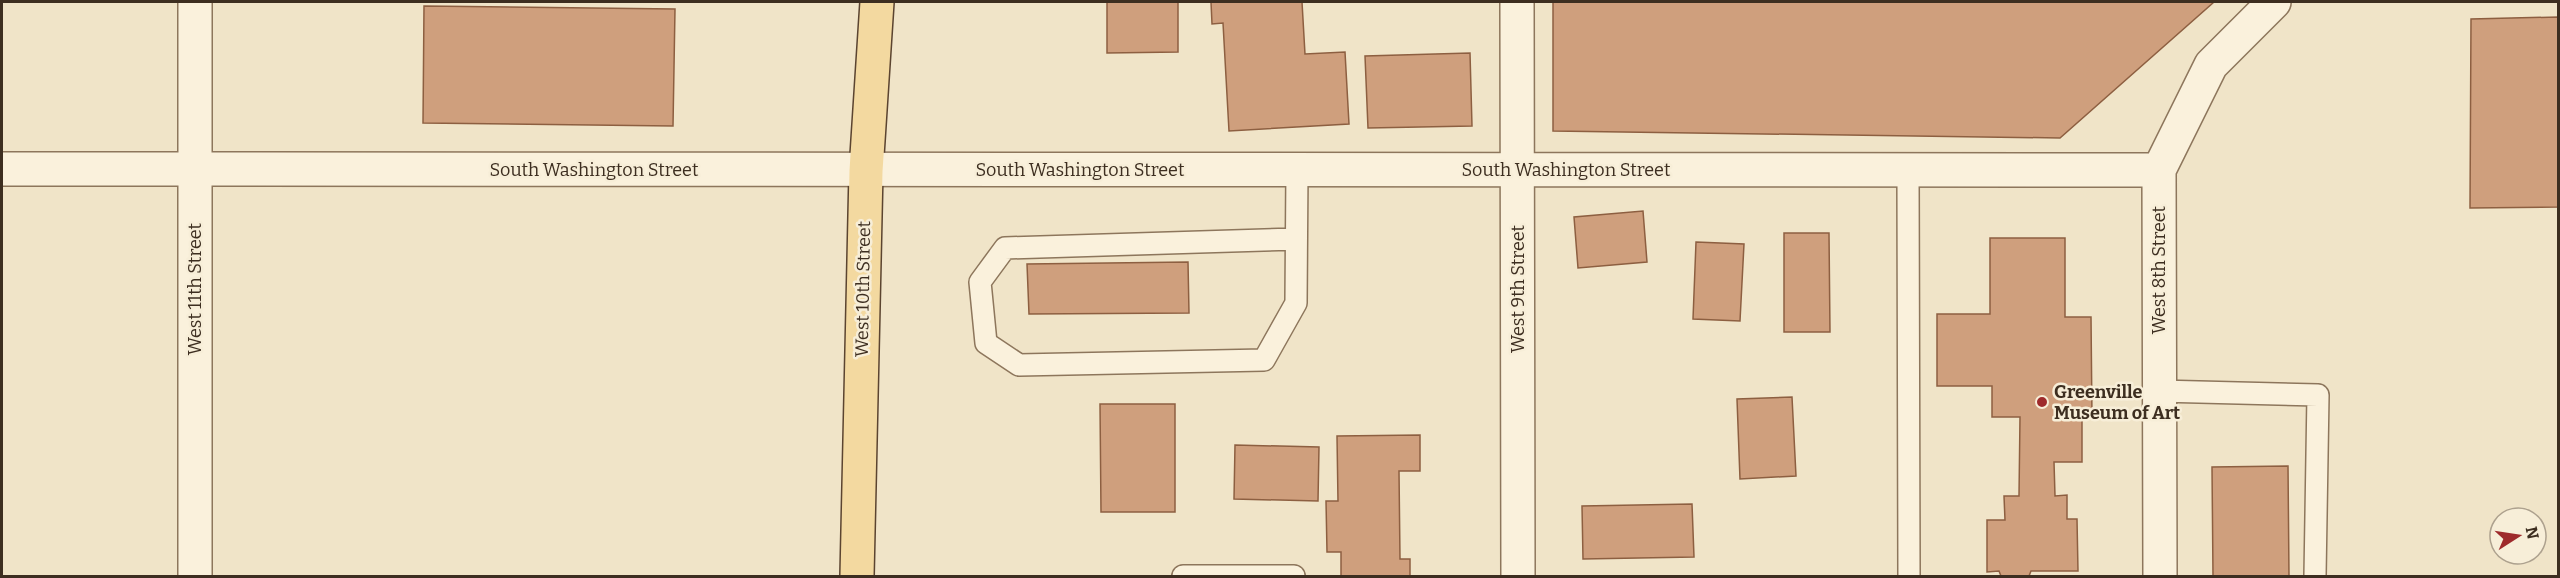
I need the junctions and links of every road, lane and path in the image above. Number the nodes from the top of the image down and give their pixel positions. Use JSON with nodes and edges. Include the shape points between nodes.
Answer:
{"nodes":[{"id":1,"x":195,"y":2,"type":"edge"},
{"id":2,"x":877,"y":2,"type":"edge"},
{"id":3,"x":1517,"y":2,"type":"edge"},
{"id":4,"x":2274,"y":2,"type":"edge"},
{"id":5,"x":2,"y":169,"type":"edge"},
{"id":6,"x":195,"y":169,"type":"junction"},
{"id":7,"x":1519,"y":169,"type":"junction"},
{"id":8,"x":1297,"y":170,"type":"junction"},
{"id":9,"x":1908,"y":170,"type":"junction"},
{"id":10,"x":2159,"y":170,"type":"junction"},
{"id":11,"x":866,"y":171,"type":"junction"},
{"id":12,"x":1296,"y":239,"type":"junction"},
{"id":13,"x":2159,"y":391,"type":"junction"},
{"id":14,"x":195,"y":576,"type":"edge"},
{"id":15,"x":857,"y":576,"type":"edge"},
{"id":16,"x":1183,"y":576,"type":"edge"},
{"id":17,"x":1192,"y":576,"type":"edge"},
{"id":18,"x":1294,"y":576,"type":"edge"},
{"id":19,"x":1518,"y":576,"type":"edge"},
{"id":20,"x":1910,"y":576,"type":"edge"},
{"id":21,"x":2160,"y":576,"type":"edge"},
{"id":22,"x":2315,"y":576,"type":"edge"}],
"edges":[{"from":1,"to":6,"type":"street","name":"West 11th Street"},
{"from":2,"to":11,"type":"main road","name":"West 10th Street"},
{"from":3,"to":7,"type":"street","name":"West 9th Street"},
{"from":4,"to":10,"type":"street","name":"West 8th Street","via":[[2211,65]]},
{"from":5,"to":6,"type":"street","name":"South Washington Street"},
{"from":6,"to":11,"type":"street","name":"South Washington Street"},
{"from":6,"to":14,"type":"street","name":"West 11th Street"},
{"from":7,"to":8,"type":"street","name":"South Washington Street"},
{"from":7,"to":9,"type":"street","name":"South Washington Street"},
{"from":7,"to":19,"type":"street","name":"West 9th Street"},
{"from":8,"to":11,"type":"street","name":"South Washington Street"},
{"from":8,"to":12,"type":"lane"},
{"from":9,"to":10,"type":"street","name":"South Washington Street"},
{"from":9,"to":20,"type":"lane"},
{"from":10,"to":13,"type":"street","name":"West 8th Street"},
{"from":11,"to":15,"type":"main road","name":"West 10th Street"},
{"from":12,"to":12,"type":"lane","via":[[1005,248],[980,282],[986,343],[1019,365],[1264,360],[1296,303]]},
{"from":13,"to":21,"type":"street","name":"West 8th Street"},
{"from":13,"to":22,"type":"lane","via":[[2318,395]]},
{"from":16,"to":17,"type":"lane"},
{"from":17,"to":18,"type":"lane"}]}
